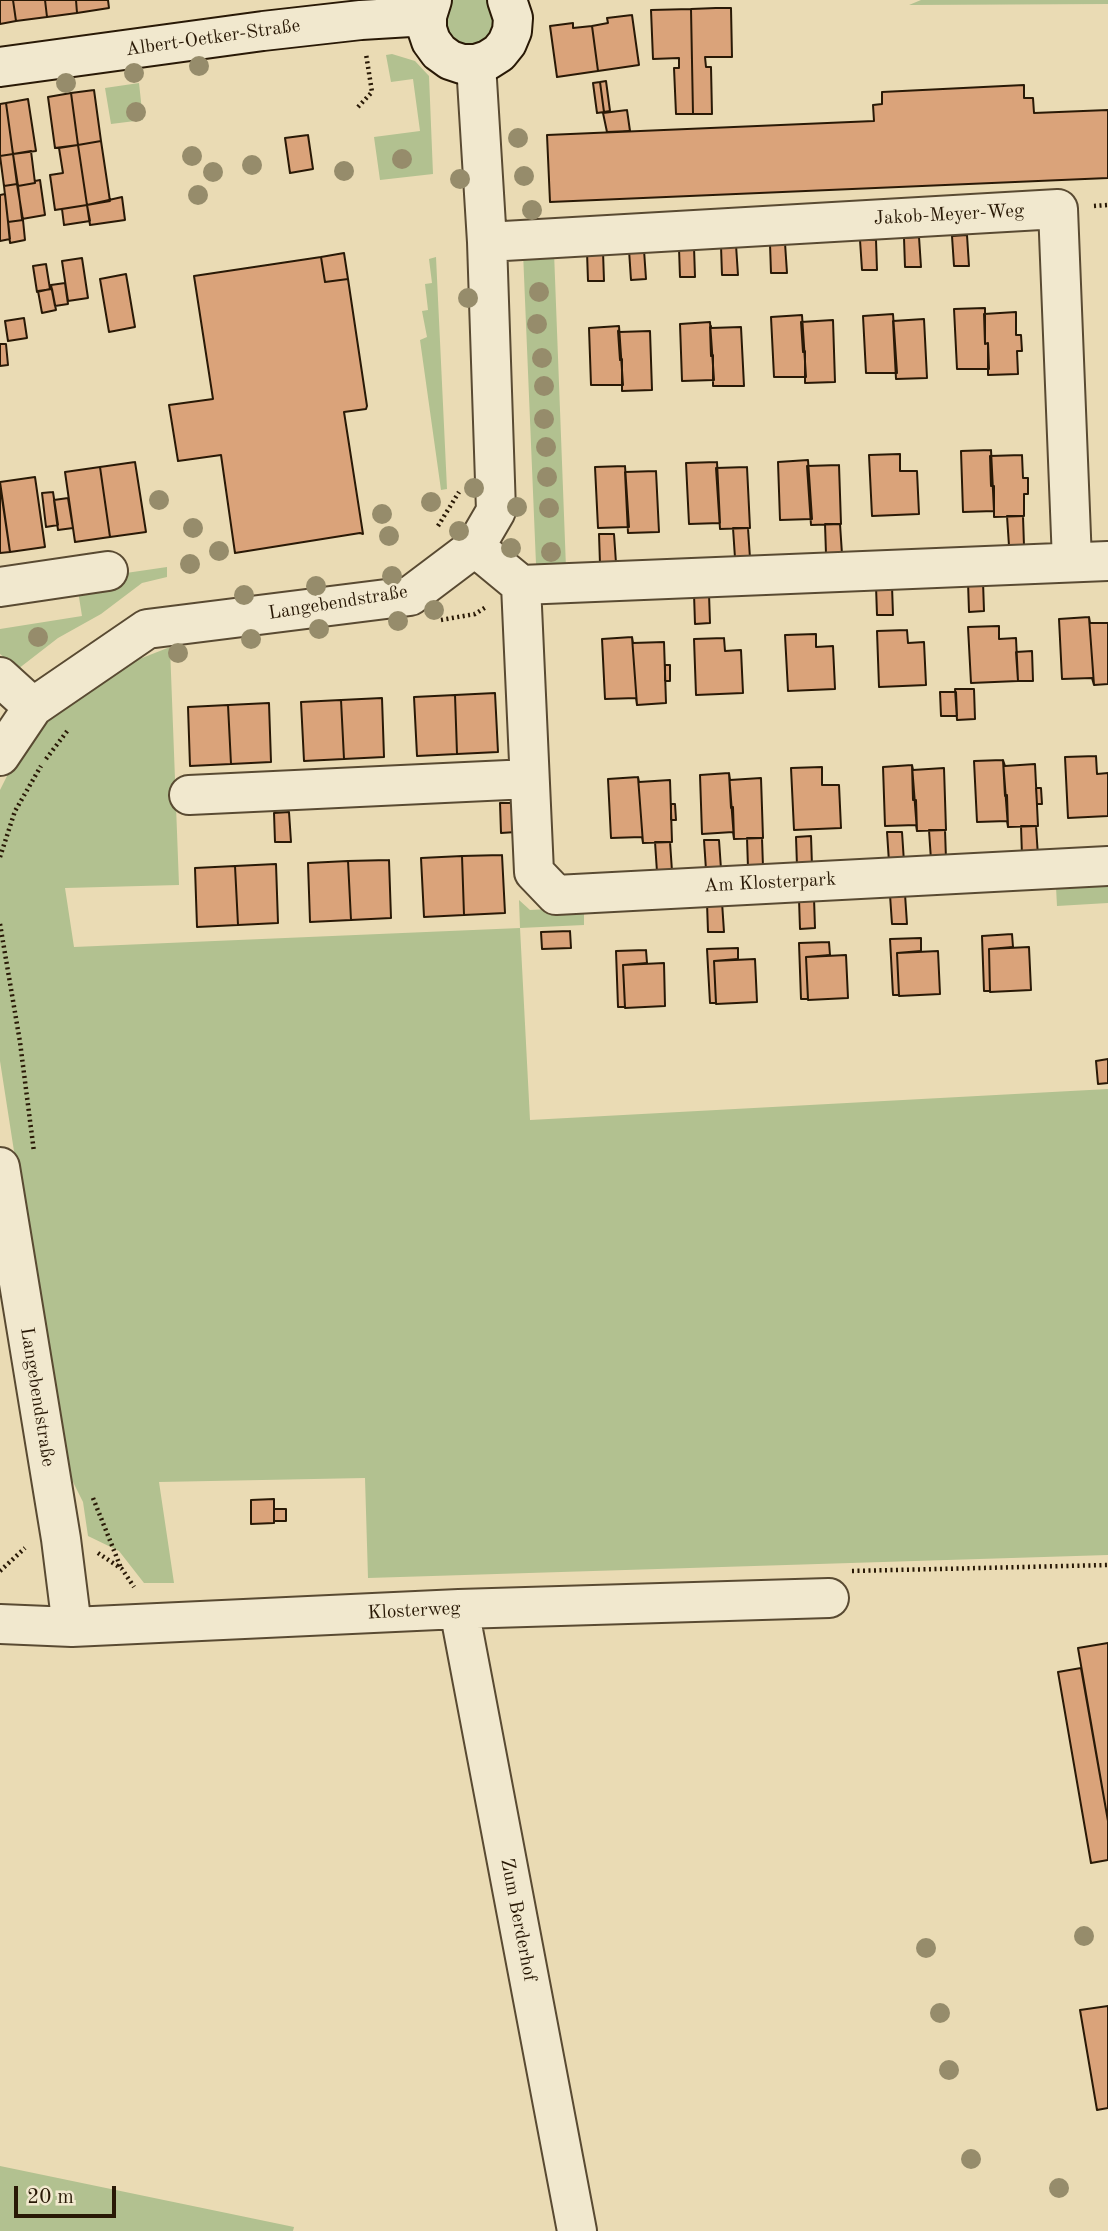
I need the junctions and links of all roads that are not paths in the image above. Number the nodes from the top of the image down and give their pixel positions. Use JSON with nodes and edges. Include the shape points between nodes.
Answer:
{"nodes":[{"id":1,"x":507,"y":0,"type":"edge"},
{"id":2,"x":430,"y":8,"type":"edge"},
{"id":3,"x":476,"y":64,"type":"junction"},
{"id":4,"x":0,"y":67,"type":"edge"},
{"id":5,"x":487,"y":242,"type":"junction"},
{"id":6,"x":475,"y":547,"type":"junction"},
{"id":7,"x":1090,"y":561,"type":"edge"},
{"id":8,"x":108,"y":571,"type":"dead end"},
{"id":9,"x":521,"y":585,"type":"junction"},
{"id":10,"x":0,"y":587,"type":"edge"},
{"id":11,"x":0,"y":677,"type":"edge"},
{"id":12,"x":33,"y":707,"type":"junction"},
{"id":13,"x":0,"y":756,"type":"edge"},
{"id":14,"x":529,"y":779,"type":"junction"},
{"id":15,"x":189,"y":795,"type":"dead end"},
{"id":16,"x":1108,"y":866,"type":"edge"},
{"id":17,"x":0,"y":1167,"type":"edge"},
{"id":18,"x":834,"y":1585,"type":"road end"},
{"id":19,"x":459,"y":1609,"type":"junction"},
{"id":20,"x":0,"y":1624,"type":"edge"},
{"id":21,"x":72,"y":1627,"type":"junction"},
{"id":22,"x":577,"y":2231,"type":"edge"}],
"edges":[{"from":1,"to":3,"type":"street","via":[[513,18],[507,43],[499,53]]},
{"from":2,"to":3,"type":"street","name":"Albert-Oetker-Straße","via":[[427,29],[439,52],[462,64]]},
{"from":2,"to":4,"type":"street","name":"Albert-Oetker-Straße"},
{"from":3,"to":5,"type":"street","name":"Langebendstraße"},
{"from":5,"to":6,"type":"street","name":"Langebendstraße","via":[[496,511]]},
{"from":5,"to":7,"type":"street","name":"Jakob-Meyer-Weg","via":[[1058,209]]},
{"from":6,"to":9,"type":"street"},
{"from":6,"to":12,"type":"street","name":"Langebendstraße","via":[[410,596],[146,629]]},
{"from":7,"to":9,"type":"street","name":"Jakob-Meyer-Weg"},
{"from":8,"to":10,"type":"street"},
{"from":9,"to":14,"type":"street","name":"Am Klosterpark"},
{"from":11,"to":12,"type":"street"},
{"from":12,"to":13,"type":"street","name":"Langebendstraße"},
{"from":14,"to":15,"type":"street"},
{"from":14,"to":16,"type":"street","name":"Am Klosterpark","via":[[534,872],[556,895]]},
{"from":17,"to":21,"type":"street","name":"Langebendstraße"},
{"from":18,"to":19,"type":"street","name":"Klosterweg"},
{"from":19,"to":21,"type":"street","name":"Klosterweg"},
{"from":19,"to":22,"type":"street","name":"Zum Berderhof"},
{"from":20,"to":21,"type":"street","name":"Klosterweg"}]}
